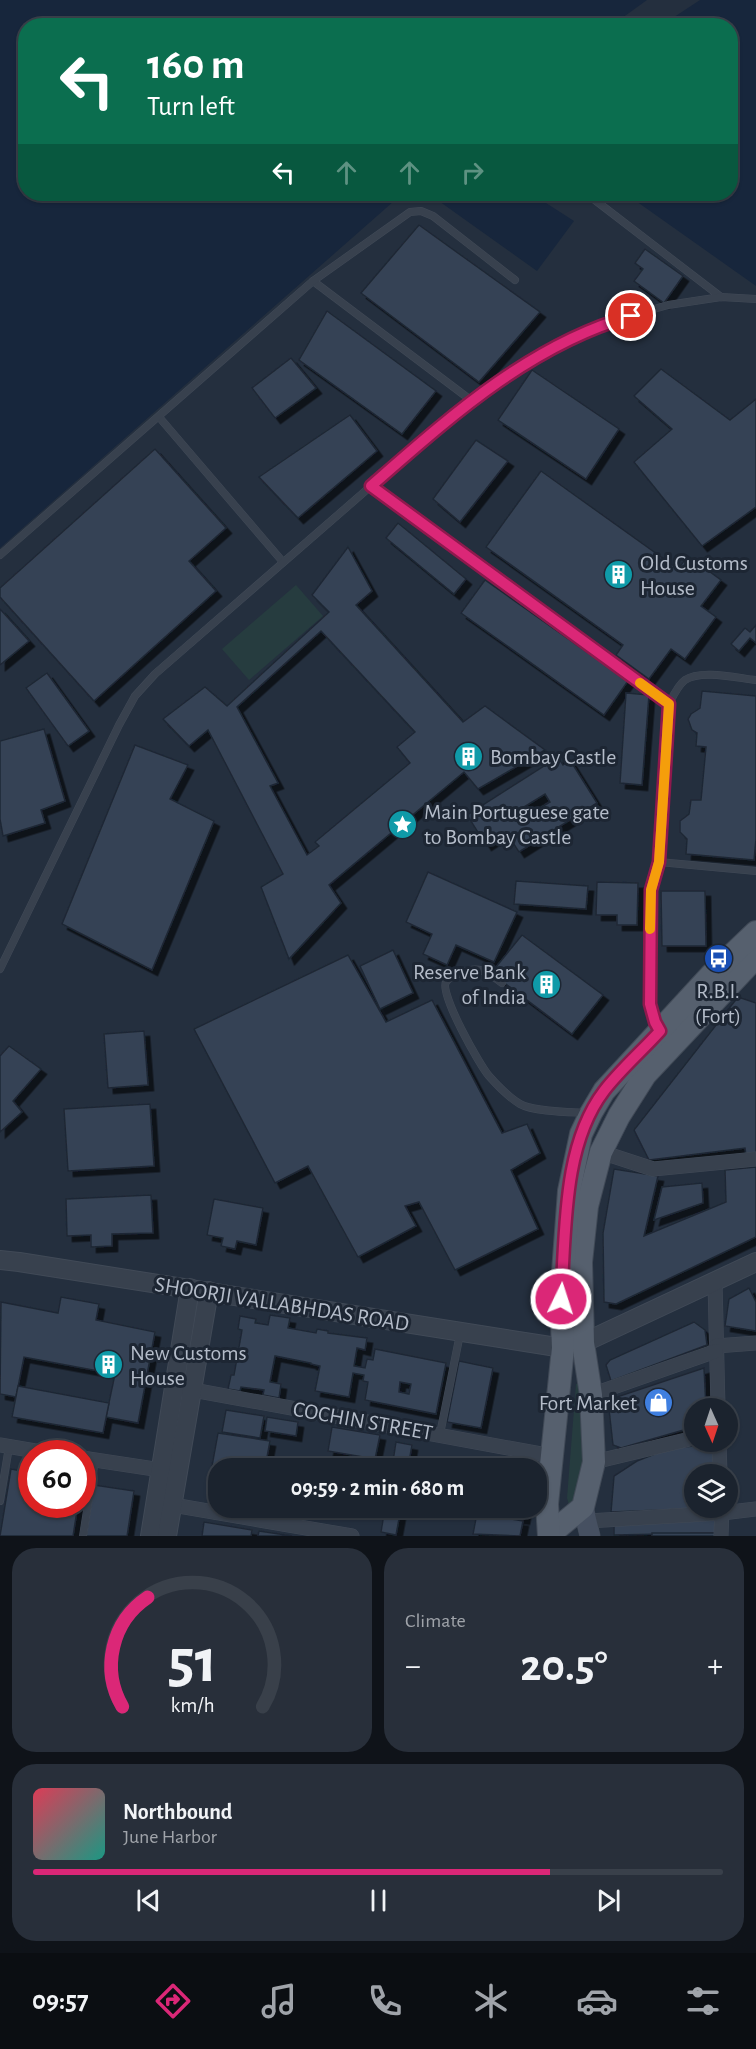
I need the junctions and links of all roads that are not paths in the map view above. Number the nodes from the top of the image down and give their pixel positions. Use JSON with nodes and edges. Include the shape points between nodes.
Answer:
{"nodes":[{"id":1,"x":596,"y":201,"type":"edge"},
{"id":2,"x":515,"y":280,"type":"dead end"},
{"id":3,"x":313,"y":281,"type":"junction"},
{"id":4,"x":721,"y":297,"type":"junction"},
{"id":5,"x":756,"y":299,"type":"edge"},
{"id":6,"x":472,"y":401,"type":"junction"},
{"id":7,"x":159,"y":417,"type":"junction"},
{"id":8,"x":371,"y":486,"type":"junction"},
{"id":9,"x":0,"y":555,"type":"edge"},
{"id":10,"x":283,"y":562,"type":"junction"},
{"id":11,"x":756,"y":680,"type":"edge"},
{"id":12,"x":669,"y":704,"type":"junction"},
{"id":13,"x":659,"y":862,"type":"junction"},
{"id":14,"x":756,"y":871,"type":"edge"},
{"id":15,"x":756,"y":932,"type":"edge"},
{"id":16,"x":756,"y":958,"type":"edge"},
{"id":17,"x":0,"y":967,"type":"edge"},
{"id":18,"x":502,"y":983,"type":"dead end"},
{"id":19,"x":667,"y":1038,"type":"junction"},
{"id":20,"x":591,"y":1113,"type":"junction"},
{"id":21,"x":601,"y":1152,"type":"junction"},
{"id":22,"x":756,"y":1159,"type":"edge"},
{"id":23,"x":0,"y":1260,"type":"edge"},
{"id":24,"x":756,"y":1262,"type":"edge"},
{"id":25,"x":715,"y":1282,"type":"junction"},
{"id":26,"x":190,"y":1288,"type":"junction"},
{"id":27,"x":209,"y":1291,"type":"junction"},
{"id":28,"x":460,"y":1332,"type":"junction"},
{"id":29,"x":756,"y":1343,"type":"edge"},
{"id":30,"x":573,"y":1346,"type":"junction"},
{"id":31,"x":716,"y":1349,"type":"junction"},
{"id":32,"x":174,"y":1386,"type":"junction"},
{"id":33,"x":192,"y":1390,"type":"junction"},
{"id":34,"x":591,"y":1395,"type":"junction"},
{"id":35,"x":718,"y":1398,"type":"edge"},
{"id":36,"x":440,"y":1434,"type":"junction"},
{"id":37,"x":684,"y":1440,"type":"edge"},
{"id":38,"x":4,"y":1446,"type":"edge"},
{"id":39,"x":552,"y":1456,"type":"junction"},
{"id":40,"x":96,"y":1460,"type":"edge"},
{"id":41,"x":594,"y":1462,"type":"junction"},
{"id":42,"x":161,"y":1470,"type":"junction"},
{"id":43,"x":0,"y":1501,"type":"edge"},
{"id":44,"x":173,"y":1505,"type":"junction"},
{"id":45,"x":756,"y":1509,"type":"edge"},
{"id":46,"x":738,"y":1510,"type":"edge"},
{"id":47,"x":684,"y":1513,"type":"edge"},
{"id":48,"x":84,"y":1518,"type":"edge"},
{"id":49,"x":722,"y":1518,"type":"edge"},
{"id":50,"x":587,"y":1521,"type":"edge"},
{"id":51,"x":83,"y":1536,"type":"edge"},
{"id":52,"x":150,"y":1536,"type":"edge"},
{"id":53,"x":167,"y":1536,"type":"edge"},
{"id":54,"x":352,"y":1536,"type":"edge"},
{"id":55,"x":549,"y":1536,"type":"edge"},
{"id":56,"x":722,"y":1536,"type":"edge"}],
"edges":[{"from":1,"to":4,"type":"lane"},
{"from":2,"to":3,"type":"lane","via":[[433,216],[421,211],[400,218]]},
{"from":3,"to":6,"type":"lane"},
{"from":3,"to":7,"type":"lane"},
{"from":4,"to":5,"type":"lane"},
{"from":4,"to":6,"type":"lane","via":[[668,305],[612,321],[543,353]]},
{"from":6,"to":8,"type":"lane"},
{"from":7,"to":9,"type":"lane"},
{"from":7,"to":10,"type":"lane"},
{"from":8,"to":10,"type":"lane"},
{"from":8,"to":12,"type":"lane"},
{"from":10,"to":17,"type":"lane","via":[[135,696]]},
{"from":11,"to":12,"type":"lane","via":[[700,674],[684,681]]},
{"from":12,"to":13,"type":"lane"},
{"from":13,"to":14,"type":"lane"},
{"from":13,"to":19,"type":"lane","via":[[651,890],[650,1004],[655,1022]]},
{"from":15,"to":19,"type":"main road","via":[[711,975]]},
{"from":16,"to":19,"type":"main road"},
{"from":18,"to":20,"type":"lane","via":[[483,970],[472,969],[444,985],[458,1023],[488,1075],[521,1105],[554,1112]]},
{"from":19,"to":20,"type":"main road","via":[[604,1091]]},
{"from":19,"to":21,"type":"main road"},
{"from":20,"to":30,"type":"main road","via":[[581,1134],[569,1191],[561,1299]]},
{"from":21,"to":22,"type":"street","via":[[653,1169]]},
{"from":21,"to":30,"type":"main road","via":[[587,1206]]},
{"from":23,"to":26,"type":"street","name":"SHOORJI VALLABHDAS ROAD"},
{"from":24,"to":25,"type":"street"},
{"from":25,"to":30,"type":"street"},
{"from":25,"to":31,"type":"street"},
{"from":26,"to":27,"type":"street","name":"SHOORJI VALLABHDAS ROAD"},
{"from":26,"to":32,"type":"street"},
{"from":27,"to":28,"type":"street","name":"SHOORJI VALLABHDAS ROAD"},
{"from":27,"to":33,"type":"street"},
{"from":28,"to":30,"type":"street","name":"SHOORJI VALLABHDAS ROAD"},
{"from":28,"to":36,"type":"lane"},
{"from":29,"to":31,"type":"street"},
{"from":30,"to":34,"type":"main road"},
{"from":30,"to":39,"type":"main road"},
{"from":31,"to":34,"type":"street"},
{"from":31,"to":35,"type":"street"},
{"from":32,"to":33,"type":"street","name":"COCHIN STREET"},
{"from":32,"to":42,"type":"street"},
{"from":33,"to":36,"type":"street","name":"COCHIN STREET"},
{"from":33,"to":44,"type":"street"},
{"from":34,"to":41,"type":"main road"},
{"from":36,"to":39,"type":"street","name":"COCHIN STREET"},
{"from":37,"to":41,"type":"street"},
{"from":38,"to":43,"type":"lane"},
{"from":39,"to":55,"type":"main road","via":[[547,1504]]},
{"from":40,"to":42,"type":"street"},
{"from":41,"to":50,"type":"main road"},
{"from":42,"to":52,"type":"street"},
{"from":44,"to":53,"type":"street"},
{"from":44,"to":54,"type":"street"},
{"from":45,"to":46,"type":"street"},
{"from":47,"to":50,"type":"street"},
{"from":48,"to":51,"type":"lane"},
{"from":49,"to":56,"type":"street"},
{"from":50,"to":55,"type":"main road"}]}
